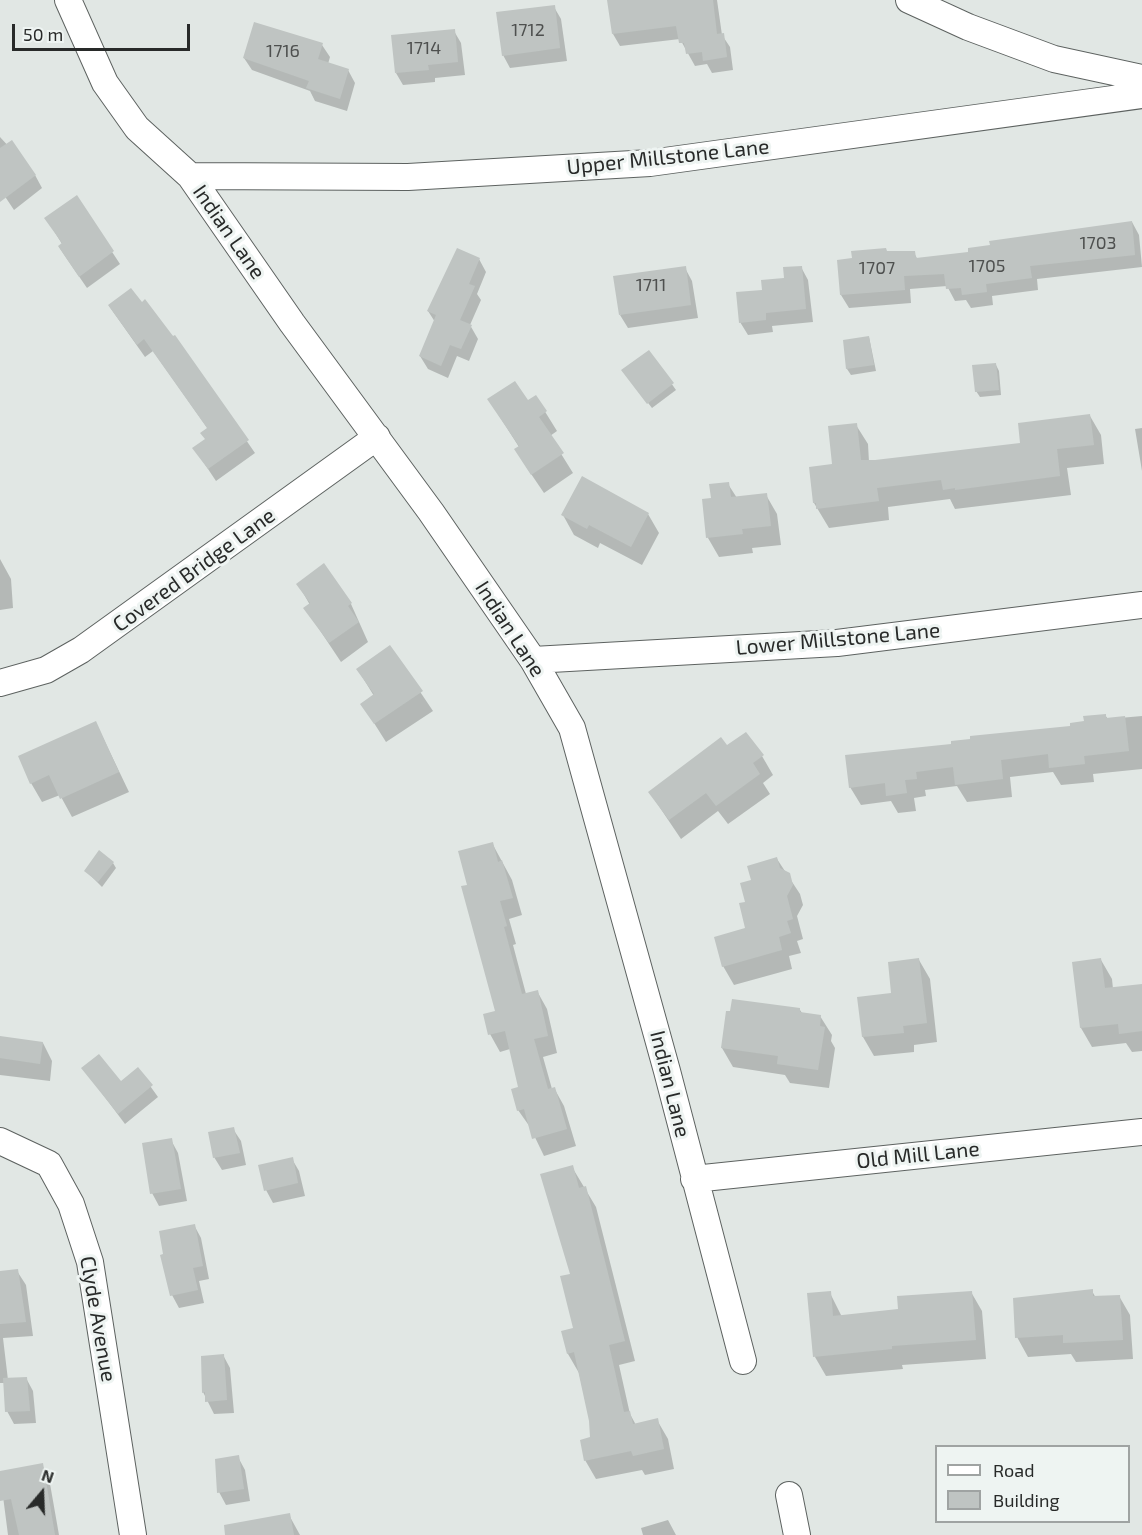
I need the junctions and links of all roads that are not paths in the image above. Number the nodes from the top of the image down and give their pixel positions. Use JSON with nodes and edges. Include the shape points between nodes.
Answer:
{"nodes":[{"id":1,"x":68,"y":0,"type":"edge"},
{"id":2,"x":909,"y":0,"type":"edge"},
{"id":3,"x":1142,"y":78,"type":"edge"},
{"id":4,"x":1142,"y":95,"type":"edge"},
{"id":5,"x":190,"y":176,"type":"junction"},
{"id":6,"x":377,"y":437,"type":"junction"},
{"id":7,"x":1142,"y":605,"type":"edge"},
{"id":8,"x":532,"y":660,"type":"junction"},
{"id":9,"x":0,"y":683,"type":"edge"},
{"id":10,"x":1142,"y":1132,"type":"edge"},
{"id":11,"x":0,"y":1141,"type":"edge"},
{"id":12,"x":694,"y":1179,"type":"junction"},
{"id":13,"x":743,"y":1360,"type":"dead end"},
{"id":14,"x":789,"y":1495,"type":"dead end"},
{"id":15,"x":133,"y":1535,"type":"edge"},
{"id":16,"x":797,"y":1535,"type":"edge"}],
"edges":[{"from":1,"to":5,"type":"street","name":"Indian Lane","via":[[105,83],[137,128]]},
{"from":2,"to":3,"type":"street","via":[[1054,59]]},
{"from":4,"to":5,"type":"street","name":"Upper Millstone Lane","via":[[650,163],[408,177]]},
{"from":5,"to":6,"type":"street","name":"Indian Lane"},
{"from":6,"to":8,"type":"street","name":"Indian Lane"},
{"from":6,"to":9,"type":"street","name":"Covered Bridge Lane","via":[[87,646],[46,669]]},
{"from":7,"to":8,"type":"street","name":"Lower Millstone Lane","via":[[837,643]]},
{"from":8,"to":12,"type":"street","name":"Indian Lane","via":[[572,728]]},
{"from":10,"to":12,"type":"street","name":"Old Mill Lane"},
{"from":11,"to":15,"type":"street","name":"Clyde Avenue","via":[[49,1164],[71,1204],[90,1262]]},
{"from":12,"to":13,"type":"street","name":"Indian Lane"},
{"from":14,"to":16,"type":"street"}]}
